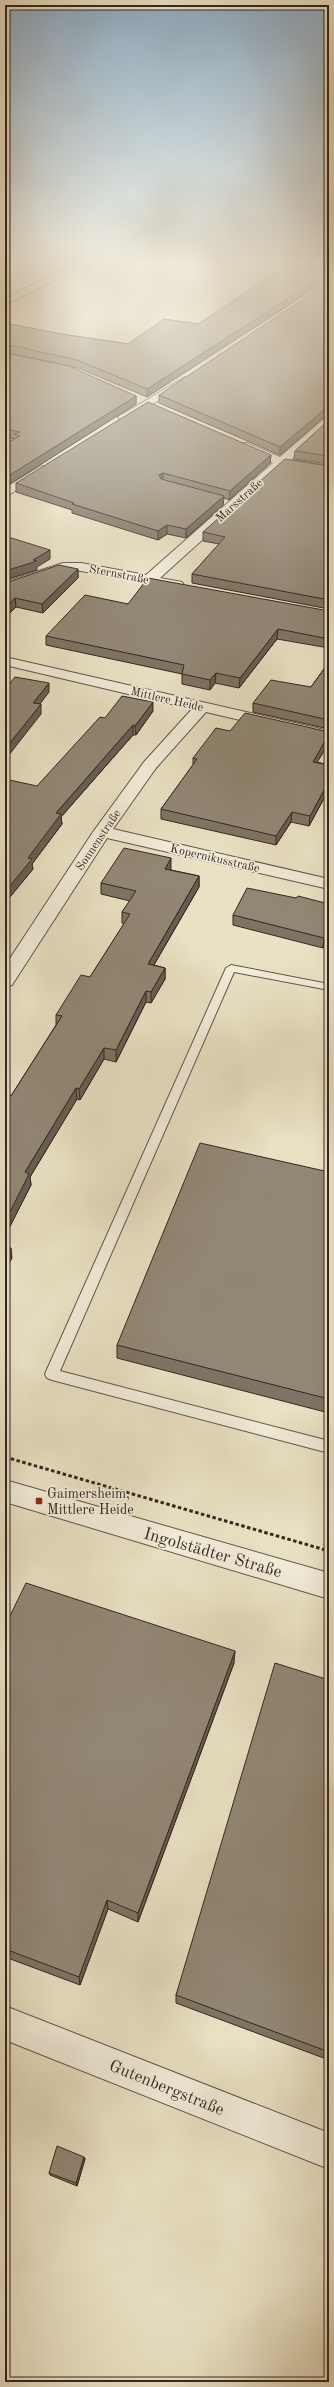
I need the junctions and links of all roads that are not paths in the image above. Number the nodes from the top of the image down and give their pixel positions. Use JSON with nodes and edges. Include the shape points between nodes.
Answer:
{"nodes":[{"id":1,"x":193,"y":375,"type":"edge"},
{"id":2,"x":131,"y":397,"type":"edge"},
{"id":3,"x":146,"y":404,"type":"junction"},
{"id":4,"x":160,"y":410,"type":"edge"},
{"id":5,"x":329,"y":420,"type":"edge"},
{"id":6,"x":112,"y":425,"type":"edge"},
{"id":7,"x":231,"y":441,"type":"edge"},
{"id":8,"x":281,"y":462,"type":"junction"},
{"id":9,"x":52,"y":463,"type":"edge"},
{"id":10,"x":329,"y":470,"type":"edge"},
{"id":11,"x":5,"y":493,"type":"edge"},
{"id":12,"x":149,"y":580,"type":"junction"},
{"id":13,"x":5,"y":587,"type":"edge"},
{"id":14,"x":188,"y":588,"type":"edge"},
{"id":15,"x":5,"y":661,"type":"edge"},
{"id":16,"x":202,"y":707,"type":"junction"},
{"id":17,"x":329,"y":736,"type":"edge"},
{"id":18,"x":102,"y":832,"type":"junction"},
{"id":19,"x":329,"y":884,"type":"edge"},
{"id":20,"x":5,"y":981,"type":"edge"},
{"id":21,"x":329,"y":987,"type":"edge"},
{"id":22,"x":329,"y":1447,"type":"edge"},
{"id":23,"x":5,"y":1491,"type":"edge"},
{"id":24,"x":329,"y":1586,"type":"edge"},
{"id":25,"x":5,"y":2023,"type":"edge"},
{"id":26,"x":329,"y":2151,"type":"edge"}],
"edges":[{"from":1,"to":3,"type":"street"},
{"from":2,"to":3,"type":"street"},
{"from":3,"to":4,"type":"street"},
{"from":3,"to":6,"type":"street"},
{"from":5,"to":8,"type":"street","name":"Marsstraße"},
{"from":7,"to":8,"type":"street"},
{"from":8,"to":10,"type":"street"},
{"from":8,"to":12,"type":"street","name":"Marsstraße","via":[[231,503]]},
{"from":9,"to":11,"type":"street"},
{"from":12,"to":13,"type":"street","name":"Sternstraße","via":[[81,567],[63,567]]},
{"from":12,"to":14,"type":"street","name":"Sternstraße"},
{"from":15,"to":16,"type":"street","name":"Mittlere Heide"},
{"from":16,"to":17,"type":"street","name":"Mittlere Heide"},
{"from":16,"to":18,"type":"street","name":"Sonnenstraße","via":[[150,766]]},
{"from":18,"to":19,"type":"street","name":"Kopernikusstraße"},
{"from":18,"to":20,"type":"street","name":"Sonnenstraße"},
{"from":21,"to":22,"type":"lane","via":[[231,968],[52,1374]]},
{"from":23,"to":24,"type":"street","name":"Ingolstädter Straße"},
{"from":25,"to":26,"type":"street","name":"Gutenbergstraße"}]}
